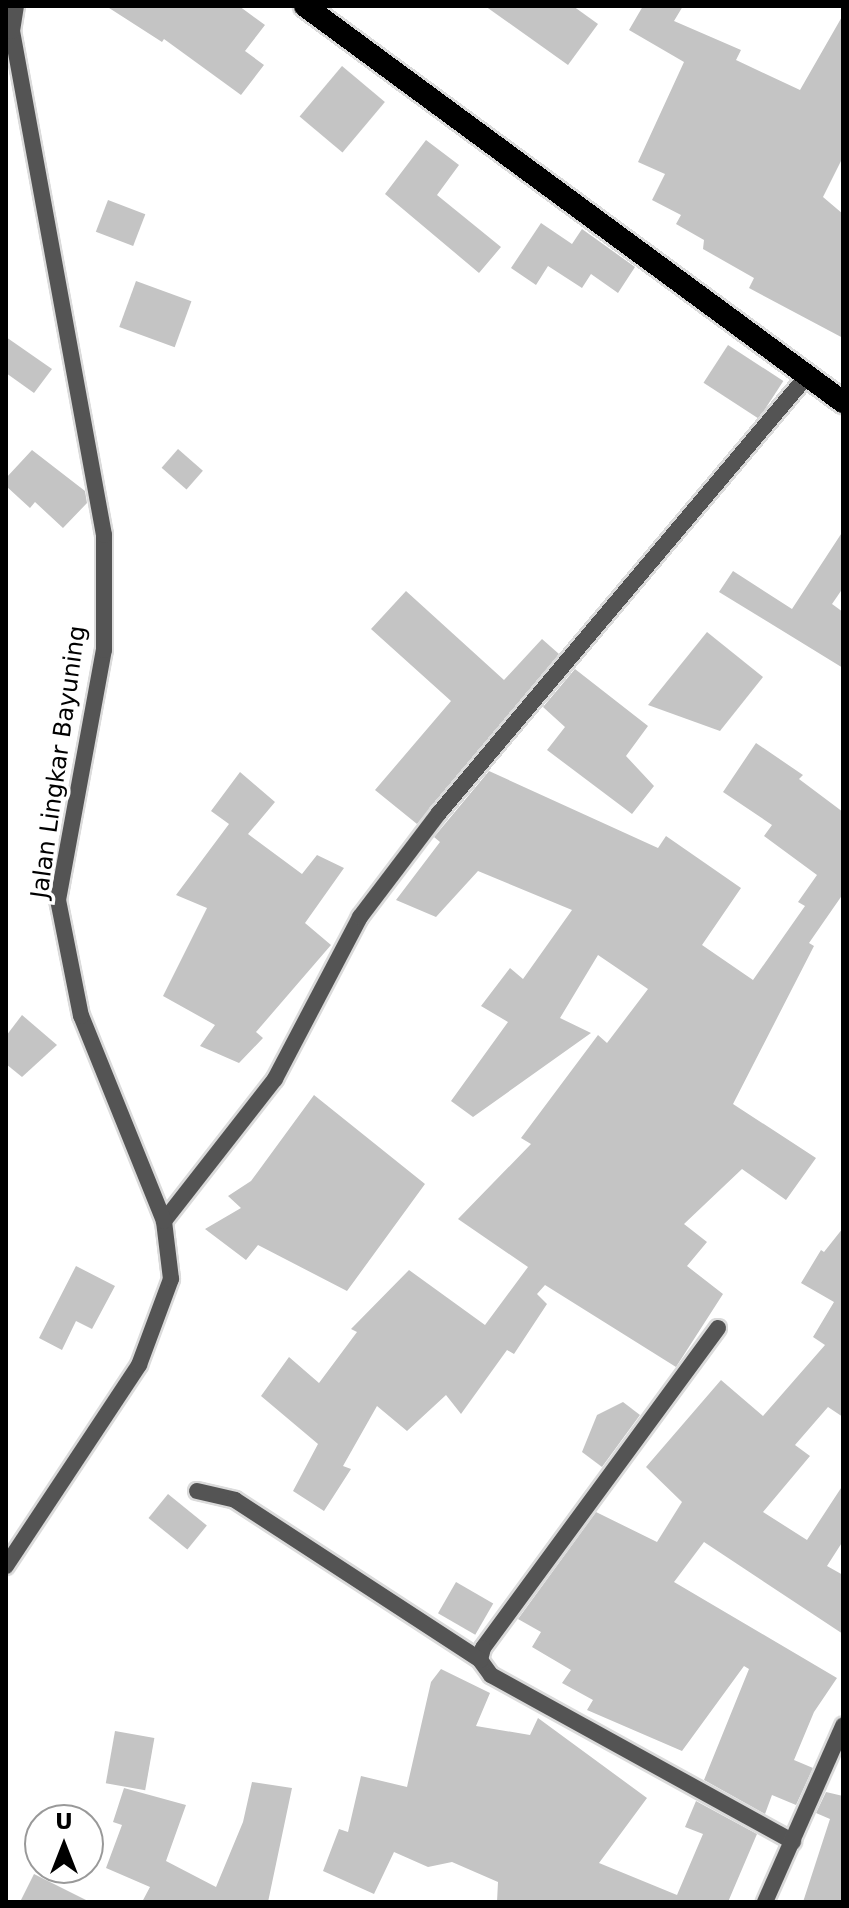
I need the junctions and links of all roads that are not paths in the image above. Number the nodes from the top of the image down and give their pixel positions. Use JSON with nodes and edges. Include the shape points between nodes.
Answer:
{"nodes":[{"id":1,"x":16,"y":6,"type":"edge"},
{"id":2,"x":305,"y":6,"type":"edge"},
{"id":3,"x":807,"y":376,"type":"junction"},
{"id":4,"x":843,"y":402,"type":"edge"},
{"id":5,"x":164,"y":1221,"type":"junction"},
{"id":6,"x":718,"y":1328,"type":"dead end"},
{"id":7,"x":197,"y":1491,"type":"dead end"},
{"id":8,"x":6,"y":1566,"type":"edge"},
{"id":9,"x":480,"y":1660,"type":"junction"},
{"id":10,"x":843,"y":1726,"type":"edge"},
{"id":11,"x":793,"y":1842,"type":"junction"},
{"id":12,"x":765,"y":1902,"type":"edge"}],
"edges":[{"from":1,"to":5,"type":"street","name":"Jalan Lingkar Bayuning","via":[[12,31],[104,535],[104,650],[58,900],[81,1016]]},
{"from":2,"to":3,"type":"highway"},
{"from":3,"to":4,"type":"highway"},
{"from":3,"to":5,"type":"street","via":[[412,848],[360,917],[275,1079]]},
{"from":5,"to":8,"type":"street","name":"Jalan Lingkar Bayuning","via":[[171,1279],[139,1365]]},
{"from":6,"to":9,"type":"street","via":[[483,1648]]},
{"from":7,"to":9,"type":"street","via":[[235,1500]]},
{"from":9,"to":11,"type":"street","via":[[491,1675]]},
{"from":10,"to":11,"type":"street"},
{"from":11,"to":12,"type":"street"}]}
